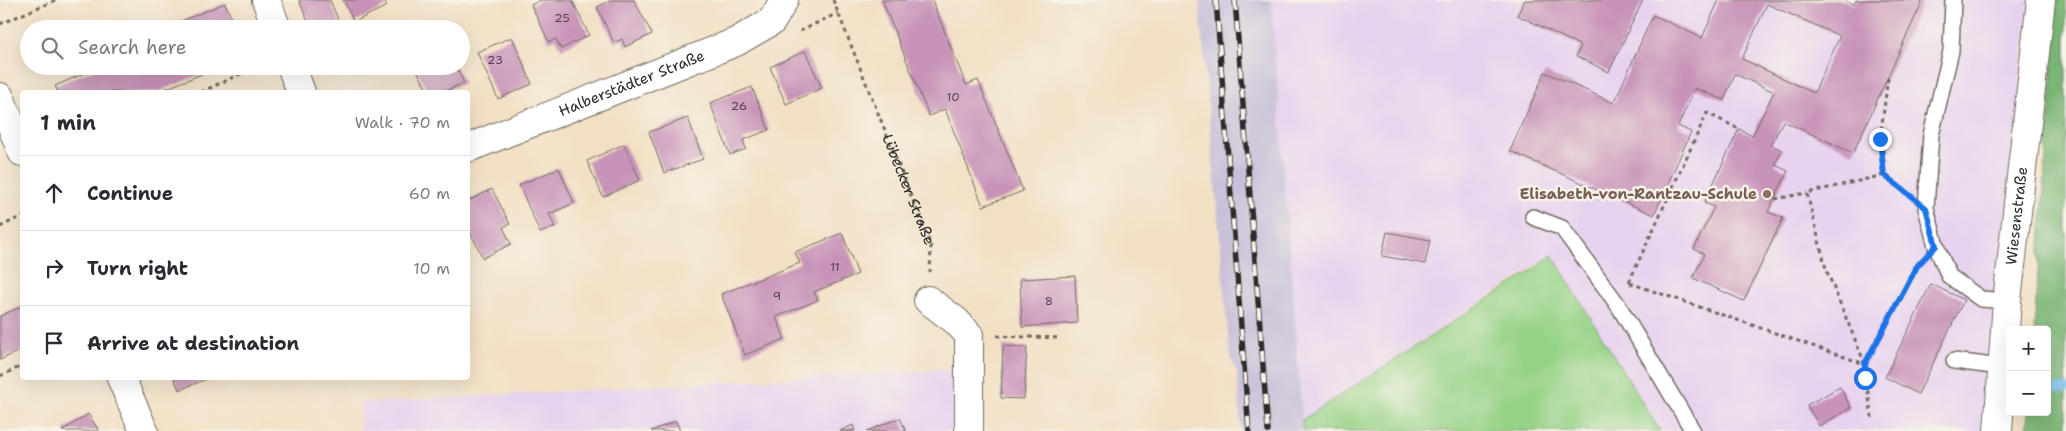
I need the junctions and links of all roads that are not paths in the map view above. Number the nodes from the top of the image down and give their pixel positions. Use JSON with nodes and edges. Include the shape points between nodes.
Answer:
{"nodes":[{"id":1,"x":266,"y":0,"type":"edge"},
{"id":2,"x":784,"y":0,"type":"edge"},
{"id":3,"x":1953,"y":0,"type":"edge"},
{"id":4,"x":2041,"y":0,"type":"edge"},
{"id":5,"x":274,"y":20,"type":"edge"},
{"id":6,"x":294,"y":75,"type":"edge"},
{"id":7,"x":300,"y":90,"type":"edge"},
{"id":8,"x":0,"y":97,"type":"edge"},
{"id":9,"x":20,"y":147,"type":"edge"},
{"id":10,"x":470,"y":147,"type":"edge"},
{"id":11,"x":1533,"y":218,"type":"dead end"},
{"id":12,"x":928,"y":300,"type":"road end"},
{"id":13,"x":2007,"y":301,"type":"junction"},
{"id":14,"x":1954,"y":361,"type":"dead end"},
{"id":15,"x":2002,"y":367,"type":"junction"},
{"id":16,"x":122,"y":380,"type":"edge"},
{"id":17,"x":144,"y":431,"type":"edge"},
{"id":18,"x":968,"y":431,"type":"edge"},
{"id":19,"x":1693,"y":431,"type":"edge"},
{"id":20,"x":1998,"y":431,"type":"edge"}],
"edges":[{"from":1,"to":5,"type":"street"},
{"from":2,"to":10,"type":"street","name":"Halberstädter Straße","via":[[772,20],[736,42]]},
{"from":3,"to":13,"type":"lane","via":[[1951,51],[1930,135],[1926,208],[1936,246],[1949,276],[1981,298]]},
{"from":4,"to":13,"type":"street","name":"Wiesenstraße"},
{"from":6,"to":7,"type":"street"},
{"from":8,"to":9,"type":"street"},
{"from":11,"to":19,"type":"lane","via":[[1562,228],[1618,305]]},
{"from":12,"to":18,"type":"street","via":[[969,335]]},
{"from":13,"to":15,"type":"street","name":"Wiesenstraße"},
{"from":14,"to":15,"type":"lane"},
{"from":15,"to":20,"type":"street","name":"Wiesenstraße"},
{"from":16,"to":17,"type":"street"}]}
